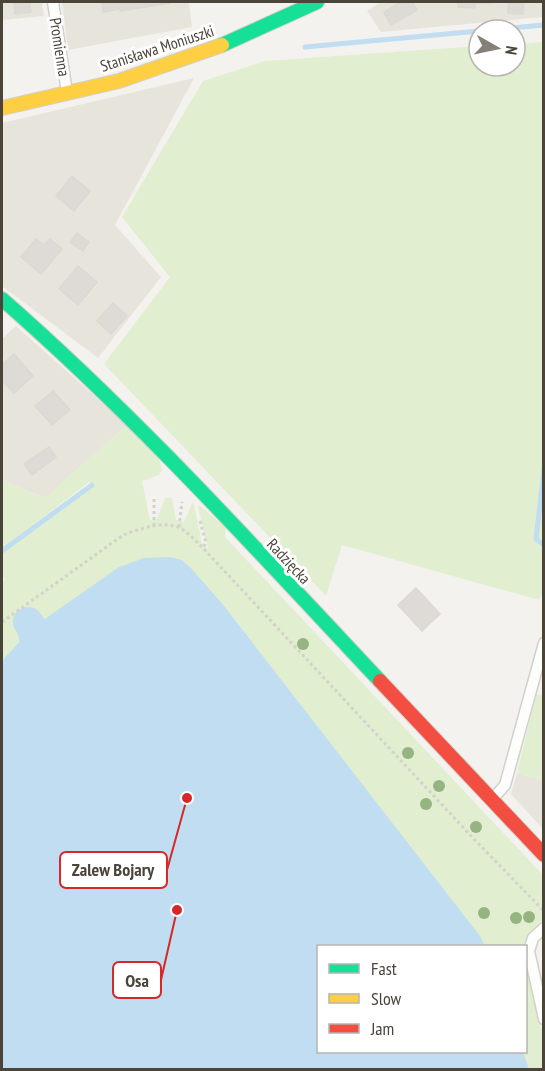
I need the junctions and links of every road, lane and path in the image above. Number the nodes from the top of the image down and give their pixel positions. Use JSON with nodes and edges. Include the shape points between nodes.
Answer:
{"nodes":[{"id":1,"x":53,"y":2,"type":"edge"},
{"id":2,"x":317,"y":2,"type":"edge"},
{"id":3,"x":67,"y":93,"type":"junction"},
{"id":4,"x":2,"y":108,"type":"edge"},
{"id":5,"x":2,"y":299,"type":"edge"},
{"id":6,"x":154,"y":500,"type":"dead end"},
{"id":7,"x":182,"y":501,"type":"dead end"},
{"id":8,"x":154,"y":527,"type":"junction"},
{"id":9,"x":179,"y":527,"type":"junction"},
{"id":10,"x":2,"y":622,"type":"edge"},
{"id":11,"x":543,"y":643,"type":"edge"},
{"id":12,"x":492,"y":801,"type":"junction"},
{"id":13,"x":543,"y":855,"type":"edge"},
{"id":14,"x":543,"y":911,"type":"edge"},
{"id":15,"x":543,"y":928,"type":"edge"},
{"id":16,"x":543,"y":1019,"type":"edge"}],
"edges":[{"from":1,"to":3,"type":"lane","name":"Promienna"},
{"from":2,"to":3,"type":"street","name":"Stanisława Moniuszki","via":[[197,55]]},
{"from":3,"to":4,"type":"street","name":"Stanisława Moniuszki"},
{"from":5,"to":12,"type":"street","name":"Radzięcka","via":[[162,449]]},
{"from":6,"to":8,"type":"path"},
{"from":7,"to":9,"type":"path"},
{"from":8,"to":9,"type":"path"},
{"from":8,"to":10,"type":"path","via":[[123,535]]},
{"from":9,"to":14,"type":"path"},
{"from":11,"to":12,"type":"lane","via":[[505,785]]},
{"from":12,"to":13,"type":"street","name":"Radzięcka"},
{"from":15,"to":16,"type":"lane","via":[[533,938],[529,951]]}]}
